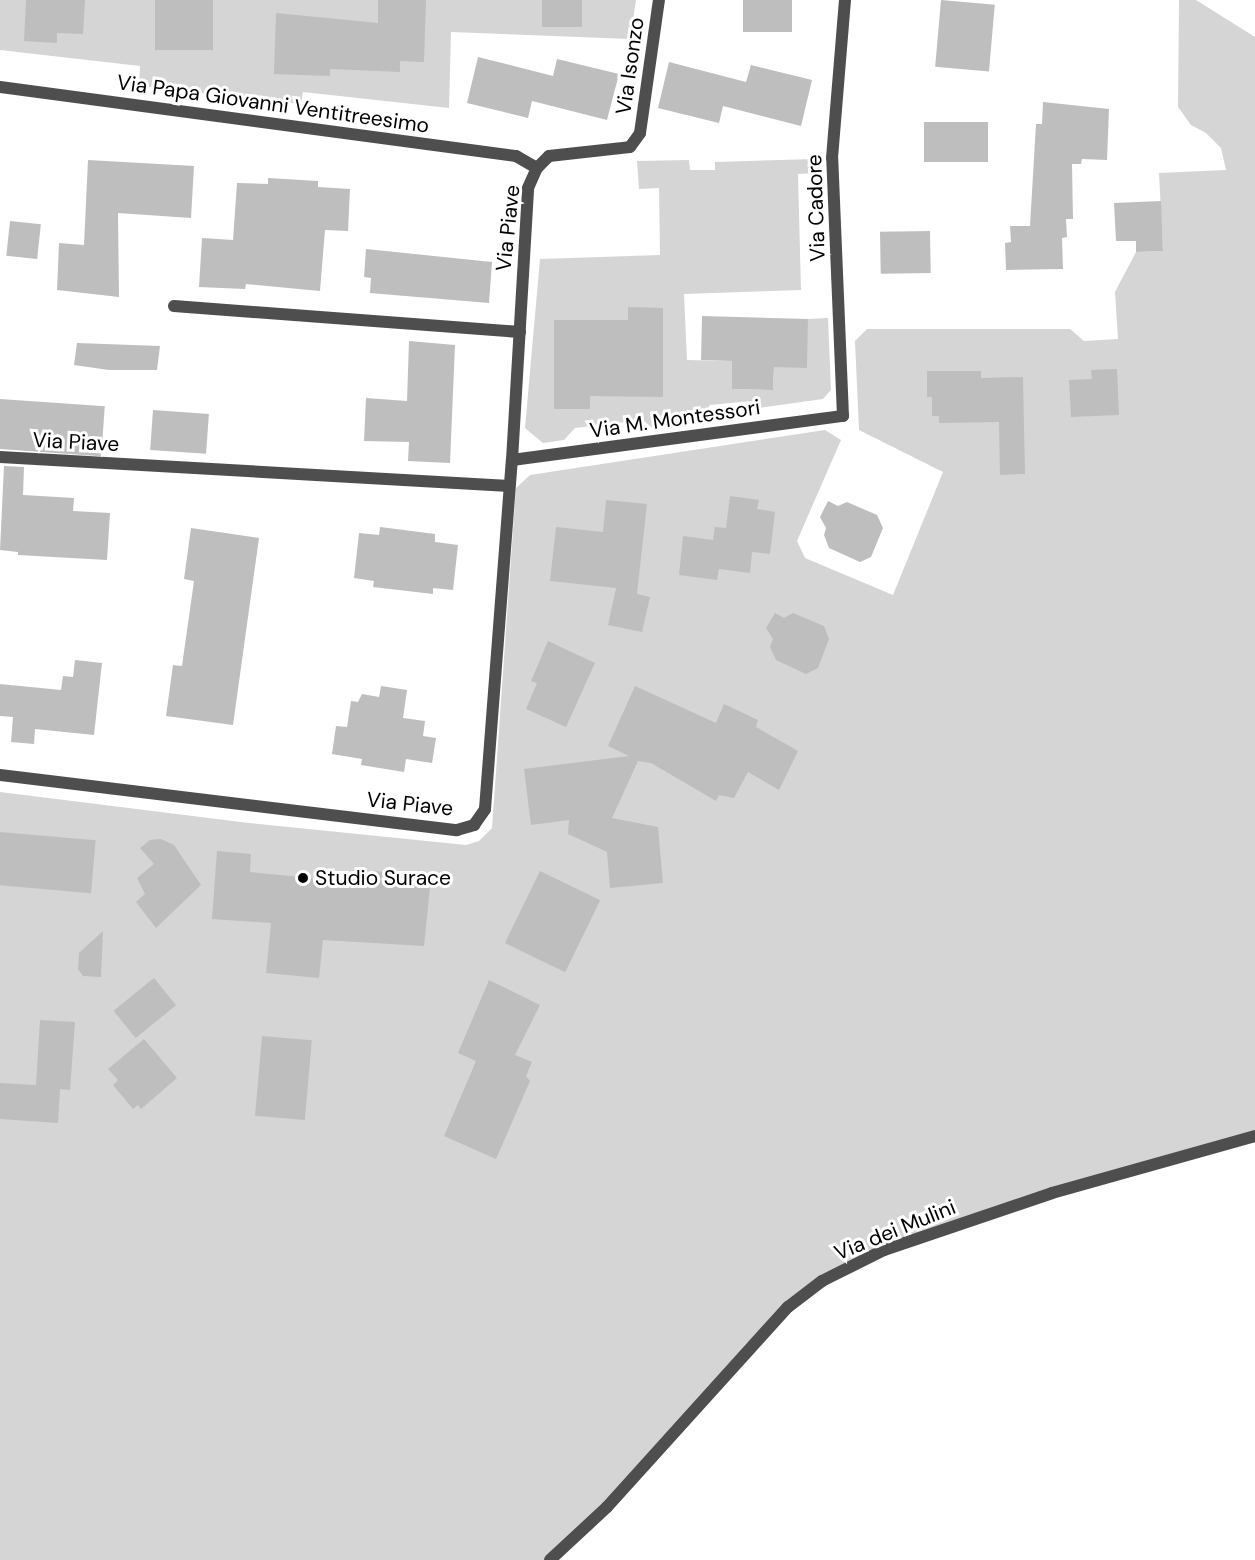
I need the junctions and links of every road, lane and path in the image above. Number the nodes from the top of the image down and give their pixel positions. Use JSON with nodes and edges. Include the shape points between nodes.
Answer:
{"nodes":[{"id":1,"x":659,"y":0,"type":"edge"},
{"id":2,"x":845,"y":0,"type":"edge"},
{"id":3,"x":0,"y":87,"type":"edge"},
{"id":4,"x":571,"y":151,"type":"joint"},
{"id":5,"x":537,"y":168,"type":"junction"},
{"id":6,"x":174,"y":306,"type":"dead end"},
{"id":7,"x":520,"y":332,"type":"junction"},
{"id":8,"x":843,"y":416,"type":"joint"},
{"id":9,"x":0,"y":457,"type":"edge"},
{"id":10,"x":512,"y":460,"type":"junction"},
{"id":11,"x":509,"y":486,"type":"junction"},
{"id":12,"x":0,"y":775,"type":"edge"},
{"id":13,"x":1255,"y":1136,"type":"edge"},
{"id":14,"x":550,"y":1560,"type":"edge"}],
"edges":[{"from":1,"to":4,"type":"street","name":"Via Isonzo","via":[[640,133],[630,147]]},
{"from":2,"to":8,"type":"street","name":"Via Cadore","via":[[832,158]]},
{"from":3,"to":5,"type":"street","name":"Via Papa Giovanni Ventitreesimo","via":[[516,156]]},
{"from":4,"to":5,"type":"street","name":"Via Piave","via":[[549,156]]},
{"from":5,"to":7,"type":"street","name":"Via Piave","via":[[528,188]]},
{"from":6,"to":7,"type":"street"},
{"from":7,"to":10,"type":"street","name":"Via Piave"},
{"from":8,"to":10,"type":"street","name":"Via M. Montessori"},
{"from":9,"to":11,"type":"street","name":"Via Piave"},
{"from":10,"to":11,"type":"street","name":"Via Piave"},
{"from":11,"to":12,"type":"street","name":"Via Piave","via":[[485,809],[474,825],[457,830]]},
{"from":13,"to":14,"type":"street","name":"Via dei Mulini","via":[[1041,1196],[884,1250],[822,1281],[788,1307],[607,1507]]}]}
